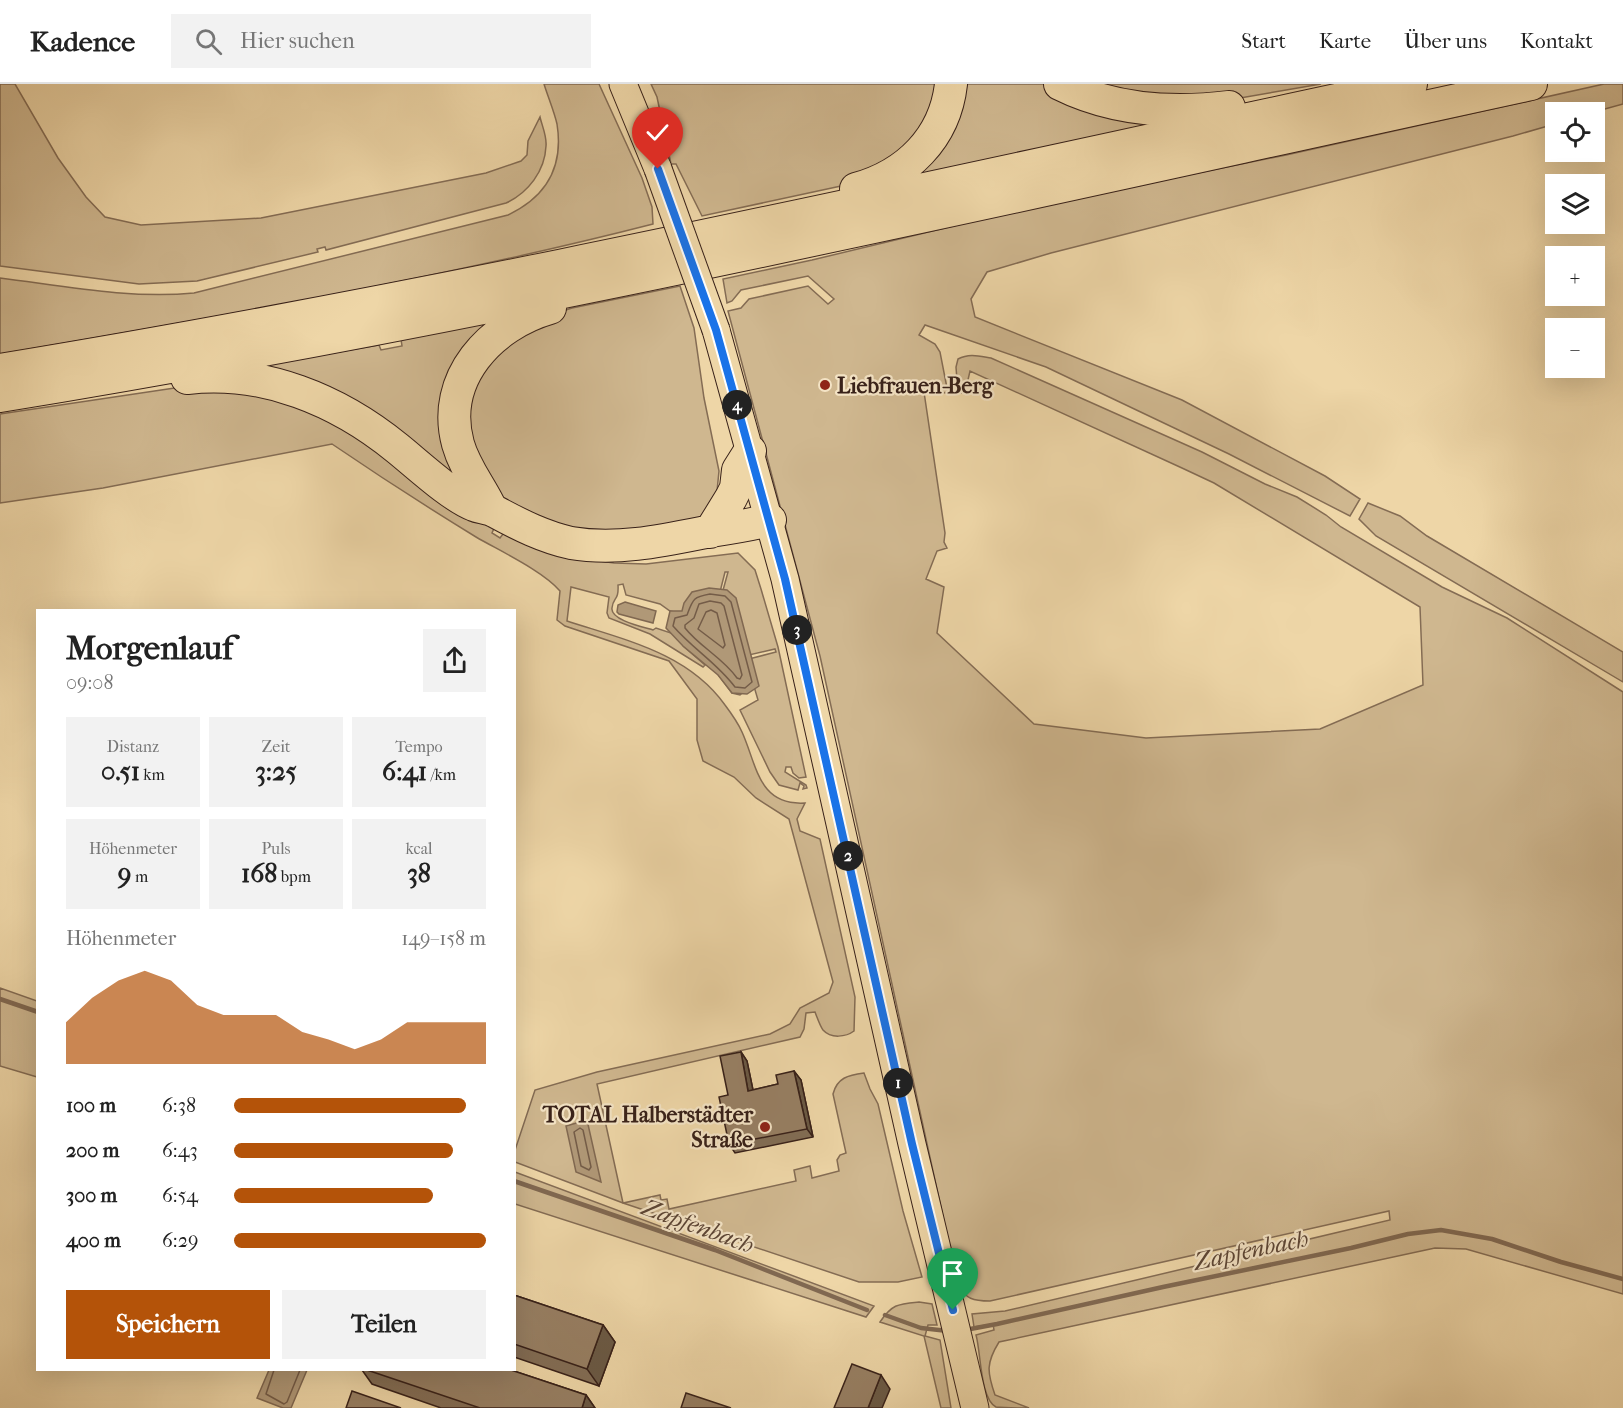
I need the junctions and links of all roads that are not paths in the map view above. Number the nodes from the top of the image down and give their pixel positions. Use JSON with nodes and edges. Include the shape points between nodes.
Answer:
{"nodes":[{"id":1,"x":624,"y":84,"type":"edge"},
{"id":2,"x":951,"y":84,"type":"edge"},
{"id":3,"x":1060,"y":84,"type":"edge"},
{"id":4,"x":1412,"y":84,"type":"edge"},
{"id":5,"x":1531,"y":84,"type":"edge"},
{"id":6,"x":1292,"y":110,"type":"junction"},
{"id":7,"x":824,"y":212,"type":"junction"},
{"id":8,"x":624,"y":279,"type":"junction"},
{"id":9,"x":0,"y":370,"type":"edge"},
{"id":10,"x":131,"y":373,"type":"junction"},
{"id":11,"x":0,"y":396,"type":"edge"},
{"id":12,"x":750,"y":451,"type":"junction"},
{"id":13,"x":491,"y":509,"type":"junction"},
{"id":14,"x":770,"y":520,"type":"junction"},
{"id":15,"x":710,"y":532,"type":"junction"},
{"id":16,"x":975,"y":1408,"type":"edge"}],
"edges":[{"from":1,"to":12,"type":"main road","bridge":true,"via":[[716,330]]},
{"from":2,"to":7,"type":"highway","via":[[940,125],[918,156],[892,175],[831,196]]},
{"from":3,"to":6,"type":"highway","via":[[1089,96],[1153,109],[1197,110],[1272,101]]},
{"from":4,"to":6,"type":"highway"},
{"from":5,"to":8,"type":"highway"},
{"from":6,"to":7,"type":"highway"},
{"from":7,"to":9,"type":"highway","via":[[368,305]]},
{"from":8,"to":10,"type":"highway"},
{"from":8,"to":13,"type":"highway","via":[[613,293],[540,311],[514,322],[485,344],[468,369],[457,404],[457,443]]},
{"from":10,"to":11,"type":"highway"},
{"from":10,"to":13,"type":"highway","via":[[153,382],[195,377],[255,380],[303,392],[346,412],[382,436],[461,498]]},
{"from":12,"to":14,"type":"main road"},
{"from":12,"to":15,"type":"highway","via":[[738,470],[731,498]]},
{"from":13,"to":15,"type":"highway","via":[[549,537],[590,545],[644,544]]},
{"from":14,"to":15,"type":"highway"},
{"from":14,"to":16,"type":"main road"}]}
